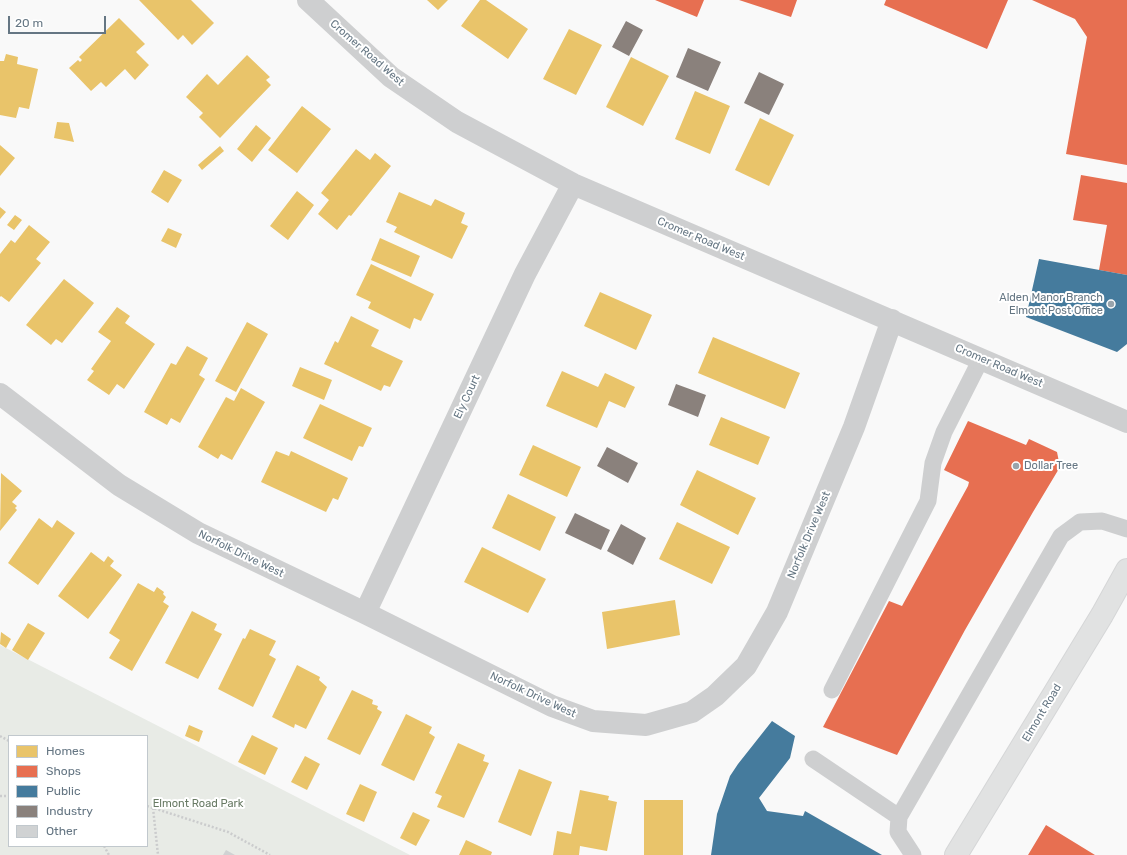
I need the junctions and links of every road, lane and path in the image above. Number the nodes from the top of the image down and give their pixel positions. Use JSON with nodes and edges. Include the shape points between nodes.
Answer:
{"nodes":[{"id":1,"x":308,"y":0,"type":"edge"},
{"id":2,"x":573,"y":184,"type":"junction"},
{"id":3,"x":892,"y":320,"type":"junction"},
{"id":4,"x":981,"y":359,"type":"junction"},
{"id":5,"x":0,"y":394,"type":"edge"},
{"id":6,"x":1127,"y":422,"type":"edge"},
{"id":7,"x":1127,"y":529,"type":"edge"},
{"id":8,"x":1124,"y":582,"type":"edge"},
{"id":9,"x":365,"y":613,"type":"junction"},
{"id":10,"x":832,"y":690,"type":"dead end"},
{"id":11,"x":813,"y":759,"type":"dead end"},
{"id":12,"x":148,"y":806,"type":"edge"},
{"id":13,"x":153,"y":808,"type":"junction"},
{"id":14,"x":899,"y":817,"type":"junction"},
{"id":15,"x":158,"y":855,"type":"edge"},
{"id":16,"x":270,"y":855,"type":"edge"},
{"id":17,"x":913,"y":855,"type":"edge"},
{"id":18,"x":956,"y":855,"type":"edge"}],
"edges":[{"from":1,"to":2,"type":"street","name":"Cromer Road West","via":[[391,77],[457,122]]},
{"from":2,"to":3,"type":"street","name":"Cromer Road West"},
{"from":2,"to":9,"type":"street","name":"Ely Court","via":[[525,274]]},
{"from":3,"to":4,"type":"street","name":"Cromer Road West"},
{"from":3,"to":9,"type":"street","name":"Norfolk Drive West","via":[[854,427],[777,612],[746,666],[715,696],[692,712],[646,725],[593,721],[552,706]]},
{"from":4,"to":6,"type":"street","name":"Cromer Road West"},
{"from":4,"to":10,"type":"lane","via":[[944,432],[933,463],[928,501]]},
{"from":5,"to":9,"type":"street","name":"Norfolk Drive West","via":[[119,485],[198,533]]},
{"from":7,"to":14,"type":"lane","via":[[1102,521],[1080,522],[1061,536]]},
{"from":8,"to":18,"type":"main road","name":"Elmont Road"},
{"from":11,"to":14,"type":"lane"},
{"from":12,"to":13,"type":"path"},
{"from":13,"to":15,"type":"path"},
{"from":13,"to":16,"type":"path","via":[[228,832]]},
{"from":14,"to":17,"type":"lane","via":[[898,832]]}]}
